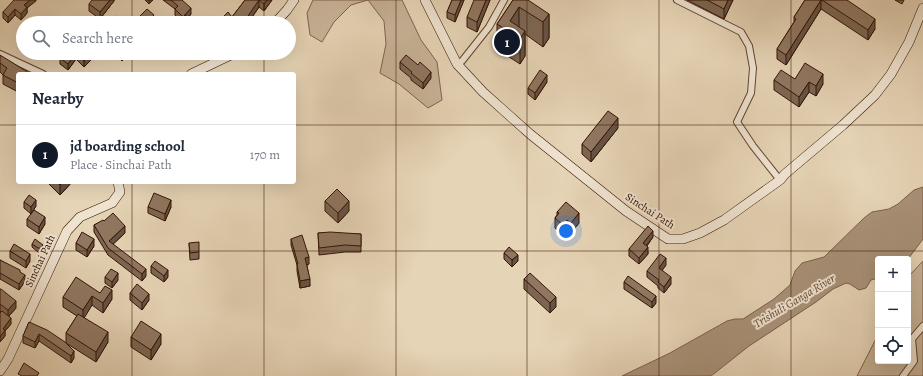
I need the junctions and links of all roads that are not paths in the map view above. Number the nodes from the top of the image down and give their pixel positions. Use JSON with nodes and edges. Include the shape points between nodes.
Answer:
{"nodes":[{"id":1,"x":294,"y":0,"type":"edge"},
{"id":2,"x":425,"y":0,"type":"edge"},
{"id":3,"x":504,"y":0,"type":"edge"},
{"id":4,"x":677,"y":0,"type":"edge"},
{"id":5,"x":923,"y":8,"type":"edge"},
{"id":6,"x":282,"y":16,"type":"edge"},
{"id":7,"x":0,"y":54,"type":"edge"},
{"id":8,"x":220,"y":60,"type":"edge"},
{"id":9,"x":457,"y":64,"type":"junction"},
{"id":10,"x":39,"y":72,"type":"edge"},
{"id":11,"x":195,"y":72,"type":"edge"},
{"id":12,"x":780,"y":180,"type":"junction"},
{"id":13,"x":118,"y":184,"type":"edge"},
{"id":14,"x":923,"y":326,"type":"edge"},
{"id":15,"x":0,"y":371,"type":"edge"},
{"id":16,"x":903,"y":376,"type":"edge"}],
"edges":[{"from":1,"to":6,"type":"street"},
{"from":2,"to":9,"type":"street","name":"Sinchai Path"},
{"from":3,"to":9,"type":"street","via":[[489,27]]},
{"from":4,"to":12,"type":"street","via":[[741,32],[749,46],[753,68],[751,92],[737,122]]},
{"from":5,"to":12,"type":"street","name":"Sinchai Path","via":[[892,74],[875,95]]},
{"from":7,"to":10,"type":"street"},
{"from":8,"to":11,"type":"street"},
{"from":9,"to":12,"type":"street","name":"Sinchai Path","via":[[483,92],[530,134],[626,211],[668,239],[683,239],[700,233],[724,220]]},
{"from":13,"to":15,"type":"street","name":"Sinchai Path","via":[[120,192],[112,202],[80,217],[67,231],[8,360]]},
{"from":14,"to":16,"type":"street","via":[[912,339],[914,361]]}]}
